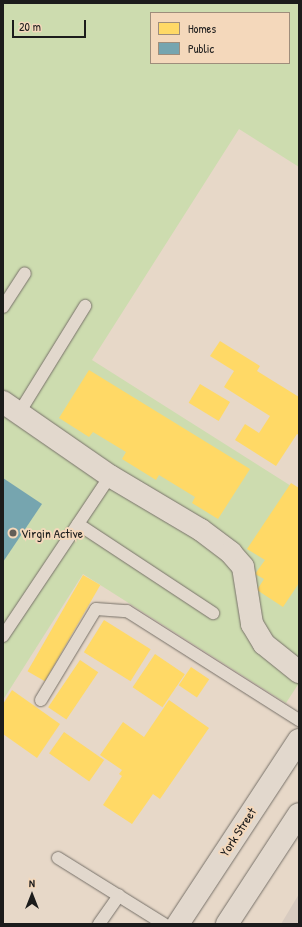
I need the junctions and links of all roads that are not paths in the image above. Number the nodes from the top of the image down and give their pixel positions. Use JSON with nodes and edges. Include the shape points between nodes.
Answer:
{"nodes":[{"id":1,"x":25,"y":273,"type":"dead end"},
{"id":2,"x":85,"y":306,"type":"dead end"},
{"id":3,"x":3,"y":307,"type":"edge"},
{"id":4,"x":11,"y":407,"type":"edge"},
{"id":5,"x":110,"y":476,"type":"junction"},
{"id":6,"x":78,"y":524,"type":"junction"},
{"id":7,"x":213,"y":613,"type":"dead end"},
{"id":8,"x":3,"y":636,"type":"edge"},
{"id":9,"x":299,"y":672,"type":"edge"},
{"id":10,"x":41,"y":700,"type":"dead end"},
{"id":11,"x":299,"y":720,"type":"edge"},
{"id":12,"x":299,"y":740,"type":"edge"},
{"id":13,"x":299,"y":814,"type":"edge"},
{"id":14,"x":58,"y":858,"type":"dead end"},
{"id":15,"x":119,"y":895,"type":"junction"},
{"id":16,"x":99,"y":924,"type":"edge"},
{"id":17,"x":164,"y":924,"type":"edge"},
{"id":18,"x":178,"y":924,"type":"edge"},
{"id":19,"x":228,"y":924,"type":"edge"}],
"edges":[{"from":1,"to":3,"type":"lane"},
{"from":2,"to":4,"type":"lane"},
{"from":4,"to":5,"type":"street"},
{"from":5,"to":6,"type":"lane"},
{"from":5,"to":9,"type":"street","via":[[201,530],[231,553],[243,567],[252,624],[264,644]]},
{"from":6,"to":7,"type":"lane"},
{"from":6,"to":8,"type":"lane"},
{"from":10,"to":11,"type":"lane","via":[[96,609],[127,611]]},
{"from":12,"to":18,"type":"street","name":"York Street"},
{"from":13,"to":19,"type":"street"},
{"from":14,"to":15,"type":"lane"},
{"from":15,"to":16,"type":"lane"},
{"from":15,"to":17,"type":"lane"}]}
